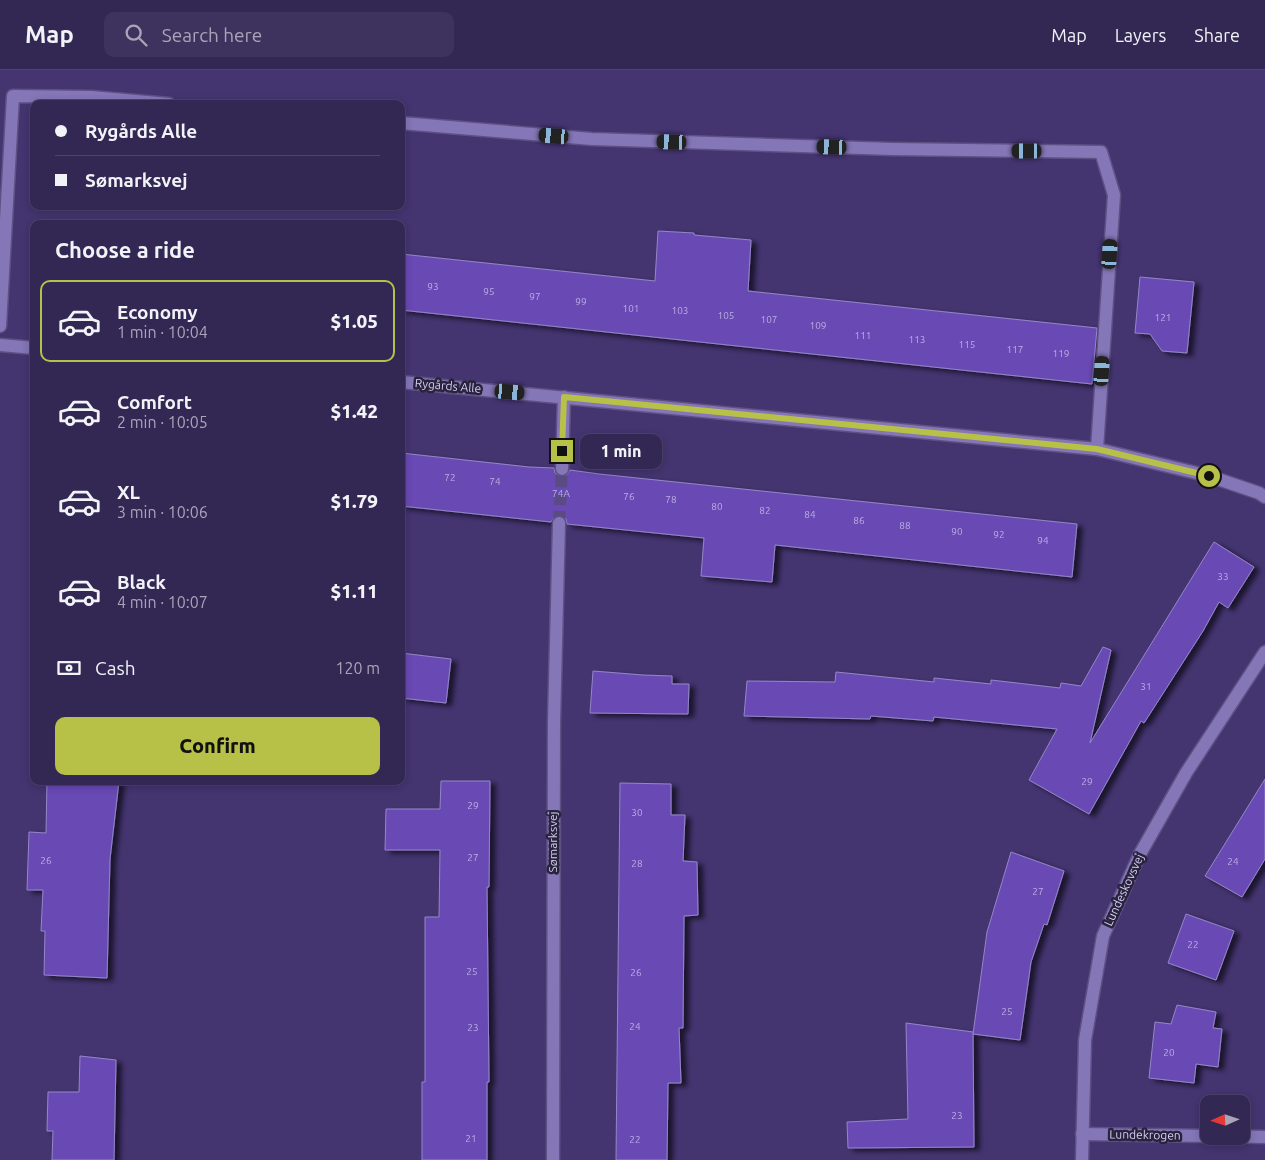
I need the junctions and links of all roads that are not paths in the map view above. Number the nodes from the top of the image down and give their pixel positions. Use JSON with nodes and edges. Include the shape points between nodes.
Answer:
{"nodes":[{"id":1,"x":124,"y":100,"type":"edge"},
{"id":2,"x":405,"y":123,"type":"edge"},
{"id":3,"x":0,"y":326,"type":"edge"},
{"id":4,"x":0,"y":345,"type":"edge"},
{"id":5,"x":30,"y":348,"type":"edge"},
{"id":6,"x":405,"y":382,"type":"edge"},
{"id":7,"x":564,"y":397,"type":"junction"},
{"id":8,"x":1097,"y":449,"type":"junction"},
{"id":9,"x":562,"y":469,"type":"tunnel mouth"},
{"id":10,"x":1265,"y":497,"type":"edge"},
{"id":11,"x":559,"y":523,"type":"tunnel mouth"},
{"id":12,"x":1265,"y":652,"type":"edge"},
{"id":13,"x":1082,"y":1134,"type":"junction"},
{"id":14,"x":1200,"y":1136,"type":"edge"},
{"id":15,"x":1250,"y":1137,"type":"edge"},
{"id":16,"x":1265,"y":1137,"type":"edge"},
{"id":17,"x":553,"y":1160,"type":"edge"},
{"id":18,"x":1082,"y":1160,"type":"edge"}],
"edges":[{"from":1,"to":3,"type":"street","via":[[13,96]]},
{"from":2,"to":8,"type":"street","via":[[592,139],[1102,152],[1114,195]]},
{"from":4,"to":5,"type":"street"},
{"from":6,"to":7,"type":"street","name":"Rygårds Alle"},
{"from":7,"to":8,"type":"street","name":"Rygårds Alle"},
{"from":7,"to":9,"type":"street"},
{"from":8,"to":10,"type":"street","name":"Rygårds Alle","via":[[1209,476]]},
{"from":11,"to":17,"type":"street","name":"Sømarksvej","via":[[554,722]]},
{"from":12,"to":13,"type":"street","name":"Lundeskovsvej","via":[[1186,773],[1140,854],[1103,936],[1085,1040]]},
{"from":13,"to":14,"type":"street","name":"Lundekrogen"},
{"from":13,"to":18,"type":"street","name":"Lundeskovsvej"},
{"from":15,"to":16,"type":"street"}]}
